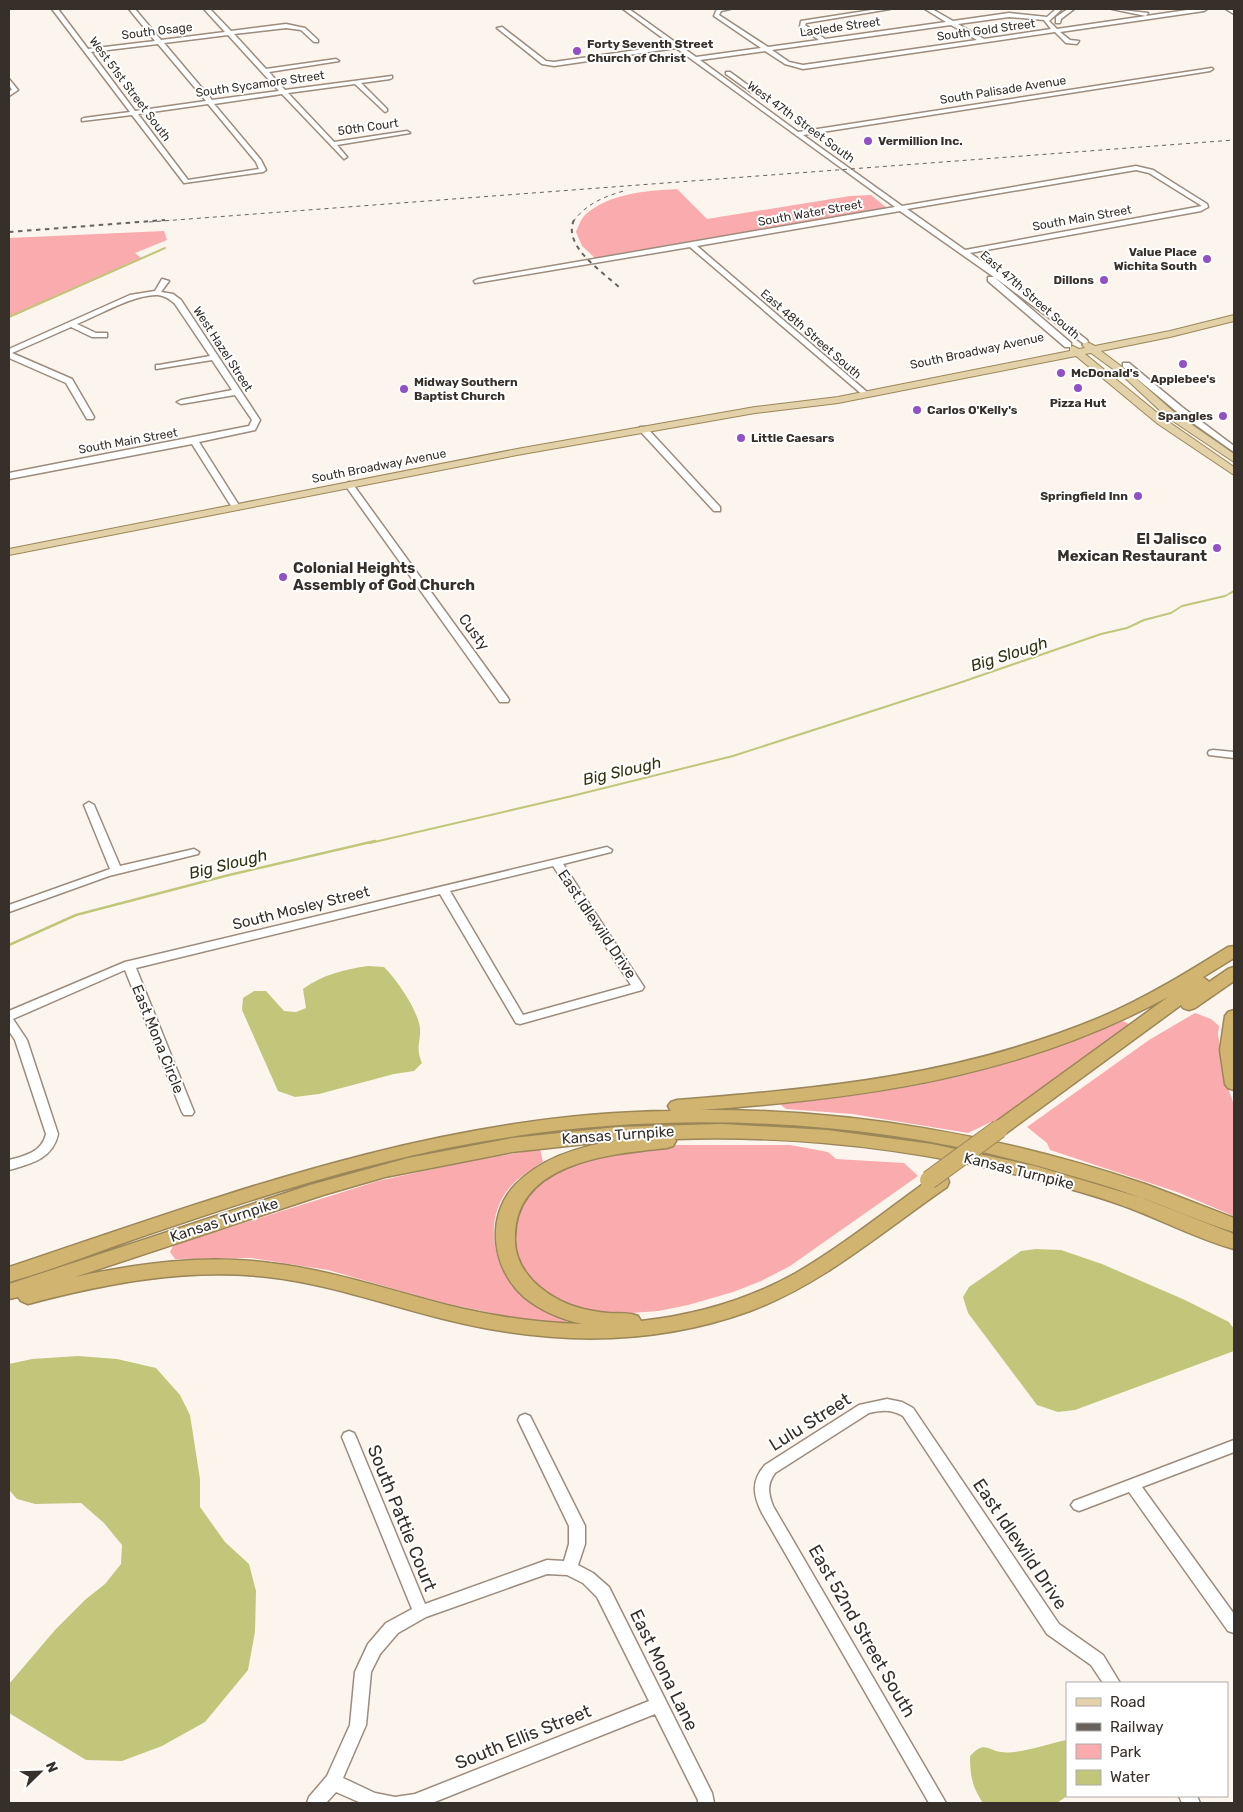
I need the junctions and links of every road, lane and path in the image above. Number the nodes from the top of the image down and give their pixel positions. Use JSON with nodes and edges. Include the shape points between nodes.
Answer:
{"nodes":[{"id":1,"x":56,"y":9,"type":"edge"},
{"id":2,"x":132,"y":9,"type":"edge"},
{"id":3,"x":207,"y":9,"type":"edge"},
{"id":4,"x":626,"y":9,"type":"edge"},
{"id":5,"x":638,"y":9,"type":"edge"},
{"id":6,"x":727,"y":9,"type":"edge"},
{"id":7,"x":887,"y":9,"type":"edge"},
{"id":8,"x":928,"y":9,"type":"edge"},
{"id":9,"x":1059,"y":9,"type":"edge"},
{"id":10,"x":1071,"y":9,"type":"edge"},
{"id":11,"x":1115,"y":9,"type":"edge"},
{"id":12,"x":1204,"y":9,"type":"edge"},
{"id":13,"x":1229,"y":9,"type":"edge"},
{"id":14,"x":718,"y":12,"type":"joint"},
{"id":15,"x":1234,"y":12,"type":"edge"},
{"id":16,"x":1155,"y":16,"type":"junction"},
{"id":17,"x":1046,"y":19,"type":"junction"},
{"id":18,"x":952,"y":22,"type":"junction"},
{"id":19,"x":661,"y":25,"type":"dead end"},
{"id":20,"x":500,"y":28,"type":"dead end"},
{"id":21,"x":1066,"y":30,"type":"junction"},
{"id":22,"x":1056,"y":31,"type":"junction"},
{"id":23,"x":229,"y":32,"type":"junction"},
{"id":24,"x":316,"y":41,"type":"dead end"},
{"id":25,"x":824,"y":41,"type":"junction"},
{"id":26,"x":159,"y":42,"type":"junction"},
{"id":27,"x":985,"y":42,"type":"junction"},
{"id":28,"x":682,"y":43,"type":"junction"},
{"id":29,"x":766,"y":49,"type":"junction"},
{"id":30,"x":87,"y":51,"type":"junction"},
{"id":31,"x":697,"y":56,"type":"junction"},
{"id":32,"x":706,"y":58,"type":"junction"},
{"id":33,"x":336,"y":61,"type":"dead end"},
{"id":34,"x":716,"y":65,"type":"dead end"},
{"id":35,"x":722,"y":69,"type":"dead end"},
{"id":36,"x":1210,"y":69,"type":"dead end"},
{"id":37,"x":264,"y":71,"type":"junction"},
{"id":38,"x":390,"y":77,"type":"dead end"},
{"id":39,"x":9,"y":81,"type":"edge"},
{"id":40,"x":357,"y":82,"type":"junction"},
{"id":41,"x":754,"y":91,"type":"dead end"},
{"id":42,"x":284,"y":92,"type":"junction"},
{"id":43,"x":11,"y":93,"type":"edge"},
{"id":44,"x":209,"y":102,"type":"junction"},
{"id":45,"x":384,"y":110,"type":"dead end"},
{"id":46,"x":134,"y":113,"type":"junction"},
{"id":47,"x":84,"y":120,"type":"dead end"},
{"id":48,"x":407,"y":133,"type":"dead end"},
{"id":49,"x":799,"y":134,"type":"junction"},
{"id":50,"x":332,"y":144,"type":"junction"},
{"id":51,"x":344,"y":157,"type":"dead end"},
{"id":52,"x":1145,"y":169,"type":"joint"},
{"id":53,"x":901,"y":209,"type":"junction"},
{"id":54,"x":691,"y":244,"type":"junction"},
{"id":55,"x":963,"y":252,"type":"junction"},
{"id":56,"x":478,"y":281,"type":"dead end"},
{"id":57,"x":165,"y":282,"type":"dead end"},
{"id":58,"x":157,"y":293,"type":"junction"},
{"id":59,"x":1234,"y":313,"type":"edge"},
{"id":60,"x":1234,"y":318,"type":"edge"},
{"id":61,"x":70,"y":324,"type":"junction"},
{"id":62,"x":104,"y":335,"type":"dead end"},
{"id":63,"x":1088,"y":345,"type":"junction"},
{"id":64,"x":1072,"y":349,"type":"junction"},
{"id":65,"x":9,"y":353,"type":"edge"},
{"id":66,"x":215,"y":357,"type":"junction"},
{"id":67,"x":1126,"y":364,"type":"dead end"},
{"id":68,"x":159,"y":367,"type":"dead end"},
{"id":69,"x":1122,"y":389,"type":"junction"},
{"id":70,"x":860,"y":391,"type":"junction"},
{"id":71,"x":237,"y":392,"type":"junction"},
{"id":72,"x":181,"y":402,"type":"dead end"},
{"id":73,"x":1184,"y":413,"type":"junction"},
{"id":74,"x":1171,"y":415,"type":"junction"},
{"id":75,"x":90,"y":417,"type":"dead end"},
{"id":76,"x":1162,"y":422,"type":"junction"},
{"id":77,"x":252,"y":428,"type":"joint"},
{"id":78,"x":643,"y":429,"type":"junction"},
{"id":79,"x":195,"y":442,"type":"junction"},
{"id":80,"x":1217,"y":448,"type":"junction"},
{"id":81,"x":1234,"y":450,"type":"edge"},
{"id":82,"x":1234,"y":459,"type":"edge"},
{"id":83,"x":1234,"y":472,"type":"edge"},
{"id":84,"x":9,"y":476,"type":"edge"},
{"id":85,"x":349,"y":485,"type":"junction"},
{"id":86,"x":236,"y":507,"type":"junction"},
{"id":87,"x":717,"y":509,"type":"dead end"},
{"id":88,"x":9,"y":552,"type":"edge"},
{"id":89,"x":504,"y":700,"type":"dead end"},
{"id":90,"x":1213,"y":754,"type":"dead end"},
{"id":91,"x":1234,"y":755,"type":"edge"},
{"id":92,"x":89,"y":805,"type":"dead end"},
{"id":93,"x":607,"y":850,"type":"dead end"},
{"id":94,"x":194,"y":852,"type":"dead end"},
{"id":95,"x":556,"y":862,"type":"junction"},
{"id":96,"x":116,"y":870,"type":"junction"},
{"id":97,"x":443,"y":889,"type":"junction"},
{"id":98,"x":9,"y":909,"type":"edge"},
{"id":99,"x":1234,"y":952,"type":"edge"},
{"id":100,"x":129,"y":965,"type":"junction"},
{"id":101,"x":1234,"y":973,"type":"edge"},
{"id":102,"x":9,"y":1016,"type":"edge"},
{"id":103,"x":1234,"y":1016,"type":"edge"},
{"id":104,"x":9,"y":1022,"type":"edge"},
{"id":105,"x":1234,"y":1084,"type":"edge"},
{"id":106,"x":188,"y":1112,"type":"dead end"},
{"id":107,"x":516,"y":1130,"type":"junction"},
{"id":108,"x":1004,"y":1130,"type":"junction"},
{"id":109,"x":914,"y":1147,"type":"junction"},
{"id":110,"x":9,"y":1165,"type":"edge"},
{"id":111,"x":934,"y":1181,"type":"junction"},
{"id":112,"x":1234,"y":1225,"type":"edge"},
{"id":113,"x":1234,"y":1242,"type":"edge"},
{"id":114,"x":9,"y":1274,"type":"edge"},
{"id":115,"x":9,"y":1292,"type":"edge"},
{"id":116,"x":9,"y":1301,"type":"edge"},
{"id":117,"x":908,"y":1412,"type":"joint"},
{"id":118,"x":525,"y":1420,"type":"dead end"},
{"id":119,"x":349,"y":1438,"type":"dead end"},
{"id":120,"x":1234,"y":1446,"type":"edge"},
{"id":121,"x":763,"y":1477,"type":"joint"},
{"id":122,"x":1132,"y":1485,"type":"junction"},
{"id":123,"x":1079,"y":1505,"type":"dead end"},
{"id":124,"x":569,"y":1568,"type":"junction"},
{"id":125,"x":420,"y":1612,"type":"junction"},
{"id":126,"x":1234,"y":1626,"type":"edge"},
{"id":127,"x":1111,"y":1682,"type":"edge"},
{"id":128,"x":659,"y":1705,"type":"junction"},
{"id":129,"x":333,"y":1782,"type":"junction"},
{"id":130,"x":315,"y":1803,"type":"edge"},
{"id":131,"x":389,"y":1803,"type":"edge"},
{"id":132,"x":401,"y":1803,"type":"edge"},
{"id":133,"x":706,"y":1803,"type":"edge"},
{"id":134,"x":938,"y":1803,"type":"edge"}],
"edges":[{"from":1,"to":30,"type":"street","name":"West 51st Street South"},
{"from":2,"to":26,"type":"street"},
{"from":3,"to":23,"type":"street"},
{"from":4,"to":28,"type":"street","name":"West 47th Street South"},
{"from":5,"to":19,"type":"street"},
{"from":6,"to":14,"type":"street"},
{"from":7,"to":25,"type":"street","via":[[803,22],[802,26]]},
{"from":8,"to":18,"type":"street"},
{"from":9,"to":17,"type":"street"},
{"from":10,"to":21,"type":"street","via":[[1057,19]]},
{"from":11,"to":16,"type":"street"},
{"from":12,"to":16,"type":"street","name":"South Gold Street"},
{"from":13,"to":15,"type":"street"},
{"from":14,"to":29,"type":"street","via":[[718,17]]},
{"from":16,"to":21,"type":"street","name":"South Gold Street"},
{"from":17,"to":18,"type":"street","name":"Laclede Street","via":[[1012,14]]},
{"from":17,"to":22,"type":"street"},
{"from":18,"to":25,"type":"street","name":"Laclede Street"},
{"from":18,"to":27,"type":"street"},
{"from":20,"to":28,"type":"street","via":[[549,64]]},
{"from":21,"to":22,"type":"street","name":"South Gold Street"},
{"from":21,"to":22,"type":"street","via":[[1077,42],[1068,42]]},
{"from":22,"to":27,"type":"street","name":"South Gold Street"},
{"from":23,"to":24,"type":"street","name":"South Osage","via":[[292,26],[303,29]]},
{"from":23,"to":26,"type":"street","name":"South Osage"},
{"from":23,"to":37,"type":"street"},
{"from":25,"to":29,"type":"street","name":"Laclede Street"},
{"from":26,"to":30,"type":"street","name":"South Osage"},
{"from":26,"to":44,"type":"street"},
{"from":27,"to":29,"type":"street","name":"South Gold Street","via":[[814,67],[791,65]]},
{"from":28,"to":31,"type":"street","name":"West 47th Street South"},
{"from":29,"to":32,"type":"street","name":"Laclede Street"},
{"from":30,"to":46,"type":"street","name":"West 51st Street South"},
{"from":31,"to":32,"type":"street"},
{"from":31,"to":49,"type":"street","name":"West 47th Street South"},
{"from":32,"to":34,"type":"street"},
{"from":33,"to":37,"type":"street"},
{"from":35,"to":41,"type":"street"},
{"from":36,"to":49,"type":"street","name":"South Palisade Avenue"},
{"from":37,"to":42,"type":"street"},
{"from":38,"to":40,"type":"street","name":"South Sycamore Street"},
{"from":39,"to":43,"type":"street","via":[[14,90]]},
{"from":40,"to":42,"type":"street","name":"South Sycamore Street"},
{"from":40,"to":45,"type":"street"},
{"from":42,"to":44,"type":"street","name":"South Sycamore Street"},
{"from":42,"to":50,"type":"street"},
{"from":44,"to":46,"type":"street","name":"South Sycamore Street"},
{"from":44,"to":46,"type":"street","name":"West 51st Street South","via":[[263,170],[186,182]]},
{"from":46,"to":47,"type":"street","name":"South Sycamore Street"},
{"from":48,"to":50,"type":"street","name":"50th Court"},
{"from":49,"to":53,"type":"street","name":"West 47th Street South"},
{"from":50,"to":51,"type":"street"},
{"from":52,"to":53,"type":"street","name":"South Water Street"},
{"from":52,"to":55,"type":"street","name":"South Main Street","via":[[1202,201],[1205,207]]},
{"from":53,"to":54,"type":"street","name":"South Water Street"},
{"from":53,"to":55,"type":"street","name":"West 47th Street South"},
{"from":54,"to":56,"type":"street","name":"South Water Street"},
{"from":54,"to":70,"type":"street","name":"East 48th Street South"},
{"from":55,"to":63,"type":"street","name":"East 47th Street South"},
{"from":55,"to":64,"type":"street","name":"East 47th Street South","via":[[978,270]]},
{"from":57,"to":58,"type":"street"},
{"from":58,"to":61,"type":"street","via":[[126,299]]},
{"from":58,"to":66,"type":"street","name":"West Hazel Street","via":[[178,302]]},
{"from":59,"to":63,"type":"main road","name":"South Broadway Avenue"},
{"from":60,"to":63,"type":"main road","name":"South Broadway Avenue","via":[[1171,334]]},
{"from":61,"to":62,"type":"street"},
{"from":61,"to":65,"type":"street"},
{"from":63,"to":64,"type":"main road","name":"South Broadway Avenue"},
{"from":63,"to":74,"type":"main road","name":"East 47th Street South"},
{"from":64,"to":69,"type":"main road","name":"East 47th Street South"},
{"from":64,"to":70,"type":"main road","name":"South Broadway Avenue"},
{"from":65,"to":75,"type":"street","via":[[69,381]]},
{"from":66,"to":68,"type":"street"},
{"from":66,"to":71,"type":"street","name":"West Hazel Street"},
{"from":67,"to":73,"type":"street"},
{"from":69,"to":74,"type":"main road","via":[[1160,415]]},
{"from":69,"to":76,"type":"main road","name":"East 47th Street South"},
{"from":70,"to":78,"type":"main road","name":"South Broadway Avenue","via":[[781,409],[755,410]]},
{"from":71,"to":72,"type":"street"},
{"from":71,"to":77,"type":"street","name":"West Hazel Street","via":[[256,420]]},
{"from":73,"to":74,"type":"street"},
{"from":73,"to":81,"type":"street"},
{"from":74,"to":80,"type":"main road","name":"East 47th Street South"},
{"from":76,"to":80,"type":"main road","via":[[1175,425],[1203,444]]},
{"from":76,"to":83,"type":"main road","name":"East 47th Street South"},
{"from":77,"to":79,"type":"street","name":"South Main Street"},
{"from":78,"to":85,"type":"main road","name":"South Broadway Avenue"},
{"from":78,"to":87,"type":"street"},
{"from":79,"to":84,"type":"street","name":"South Main Street"},
{"from":79,"to":86,"type":"street"},
{"from":80,"to":82,"type":"main road","name":"East 47th Street South"},
{"from":85,"to":86,"type":"main road","name":"South Broadway Avenue"},
{"from":85,"to":89,"type":"street","name":"Custy"},
{"from":86,"to":88,"type":"main road","name":"South Broadway Avenue"},
{"from":90,"to":91,"type":"street"},
{"from":92,"to":96,"type":"street"},
{"from":93,"to":95,"type":"street","name":"South Mosley Street"},
{"from":94,"to":96,"type":"street"},
{"from":95,"to":97,"type":"street","name":"South Mosley Street"},
{"from":95,"to":97,"type":"street","name":"East Idlewild Drive","via":[[638,987],[520,1020]]},
{"from":96,"to":98,"type":"street"},
{"from":97,"to":100,"type":"street","name":"South Mosley Street"},
{"from":99,"to":107,"type":"highway","via":[[1167,991],[1089,1028],[963,1068],[867,1088],[588,1113]]},
{"from":99,"to":108,"type":"highway","via":[[1196,986]]},
{"from":100,"to":102,"type":"street","name":"South Mosley Street"},
{"from":100,"to":106,"type":"street","name":"East Mona Circle"},
{"from":101,"to":108,"type":"highway"},
{"from":103,"to":105,"type":"highway","via":[[1228,1059]]},
{"from":104,"to":110,"type":"street","via":[[21,1040],[52,1134],[49,1147],[44,1152]]},
{"from":107,"to":112,"type":"highway","name":"Kansas Turnpike","via":[[599,1120],[718,1116],[825,1121],[892,1129],[953,1139],[1050,1162],[1154,1194]]},
{"from":107,"to":114,"type":"highway","name":"Kansas Turnpike","via":[[433,1144],[294,1181]]},
{"from":108,"to":111,"type":"highway"},
{"from":109,"to":111,"type":"highway","via":[[786,1139],[691,1138],[592,1152],[550,1168],[523,1188],[506,1218],[506,1251],[516,1273],[531,1292],[571,1314],[616,1321],[680,1314],[744,1296],[801,1269]]},
{"from":109,"to":113,"type":"highway","name":"Kansas Turnpike","via":[[1071,1183]]},
{"from":109,"to":115,"type":"highway","name":"Kansas Turnpike","via":[[794,1134],[698,1130],[590,1135],[512,1145],[407,1165],[320,1189]]},
{"from":111,"to":116,"type":"highway","via":[[802,1279],[708,1316],[634,1330],[598,1333],[506,1325],[314,1278],[235,1266],[125,1273]]},
{"from":117,"to":121,"type":"street","name":"Lulu Street","via":[[891,1404],[864,1409],[770,1469]]},
{"from":117,"to":127,"type":"street","name":"East Idlewild Drive","via":[[1053,1629],[1097,1660]]},
{"from":118,"to":124,"type":"street","via":[[577,1526],[578,1544]]},
{"from":119,"to":125,"type":"street","name":"South Pattie Court"},
{"from":120,"to":122,"type":"street"},
{"from":121,"to":134,"type":"street","name":"East 52nd Street South","via":[[760,1487],[767,1509]]},
{"from":122,"to":123,"type":"street"},
{"from":122,"to":126,"type":"street"},
{"from":124,"to":125,"type":"street","via":[[547,1568]]},
{"from":124,"to":128,"type":"street","name":"East Mona Lane","via":[[588,1578],[603,1592]]},
{"from":125,"to":129,"type":"street","via":[[392,1628],[374,1649],[363,1672],[358,1725]]},
{"from":128,"to":132,"type":"street","name":"South Ellis Street","via":[[415,1802]]},
{"from":128,"to":133,"type":"street","name":"East Mona Lane"},
{"from":129,"to":130,"type":"street"},
{"from":129,"to":131,"type":"street","via":[[374,1801]]}]}
